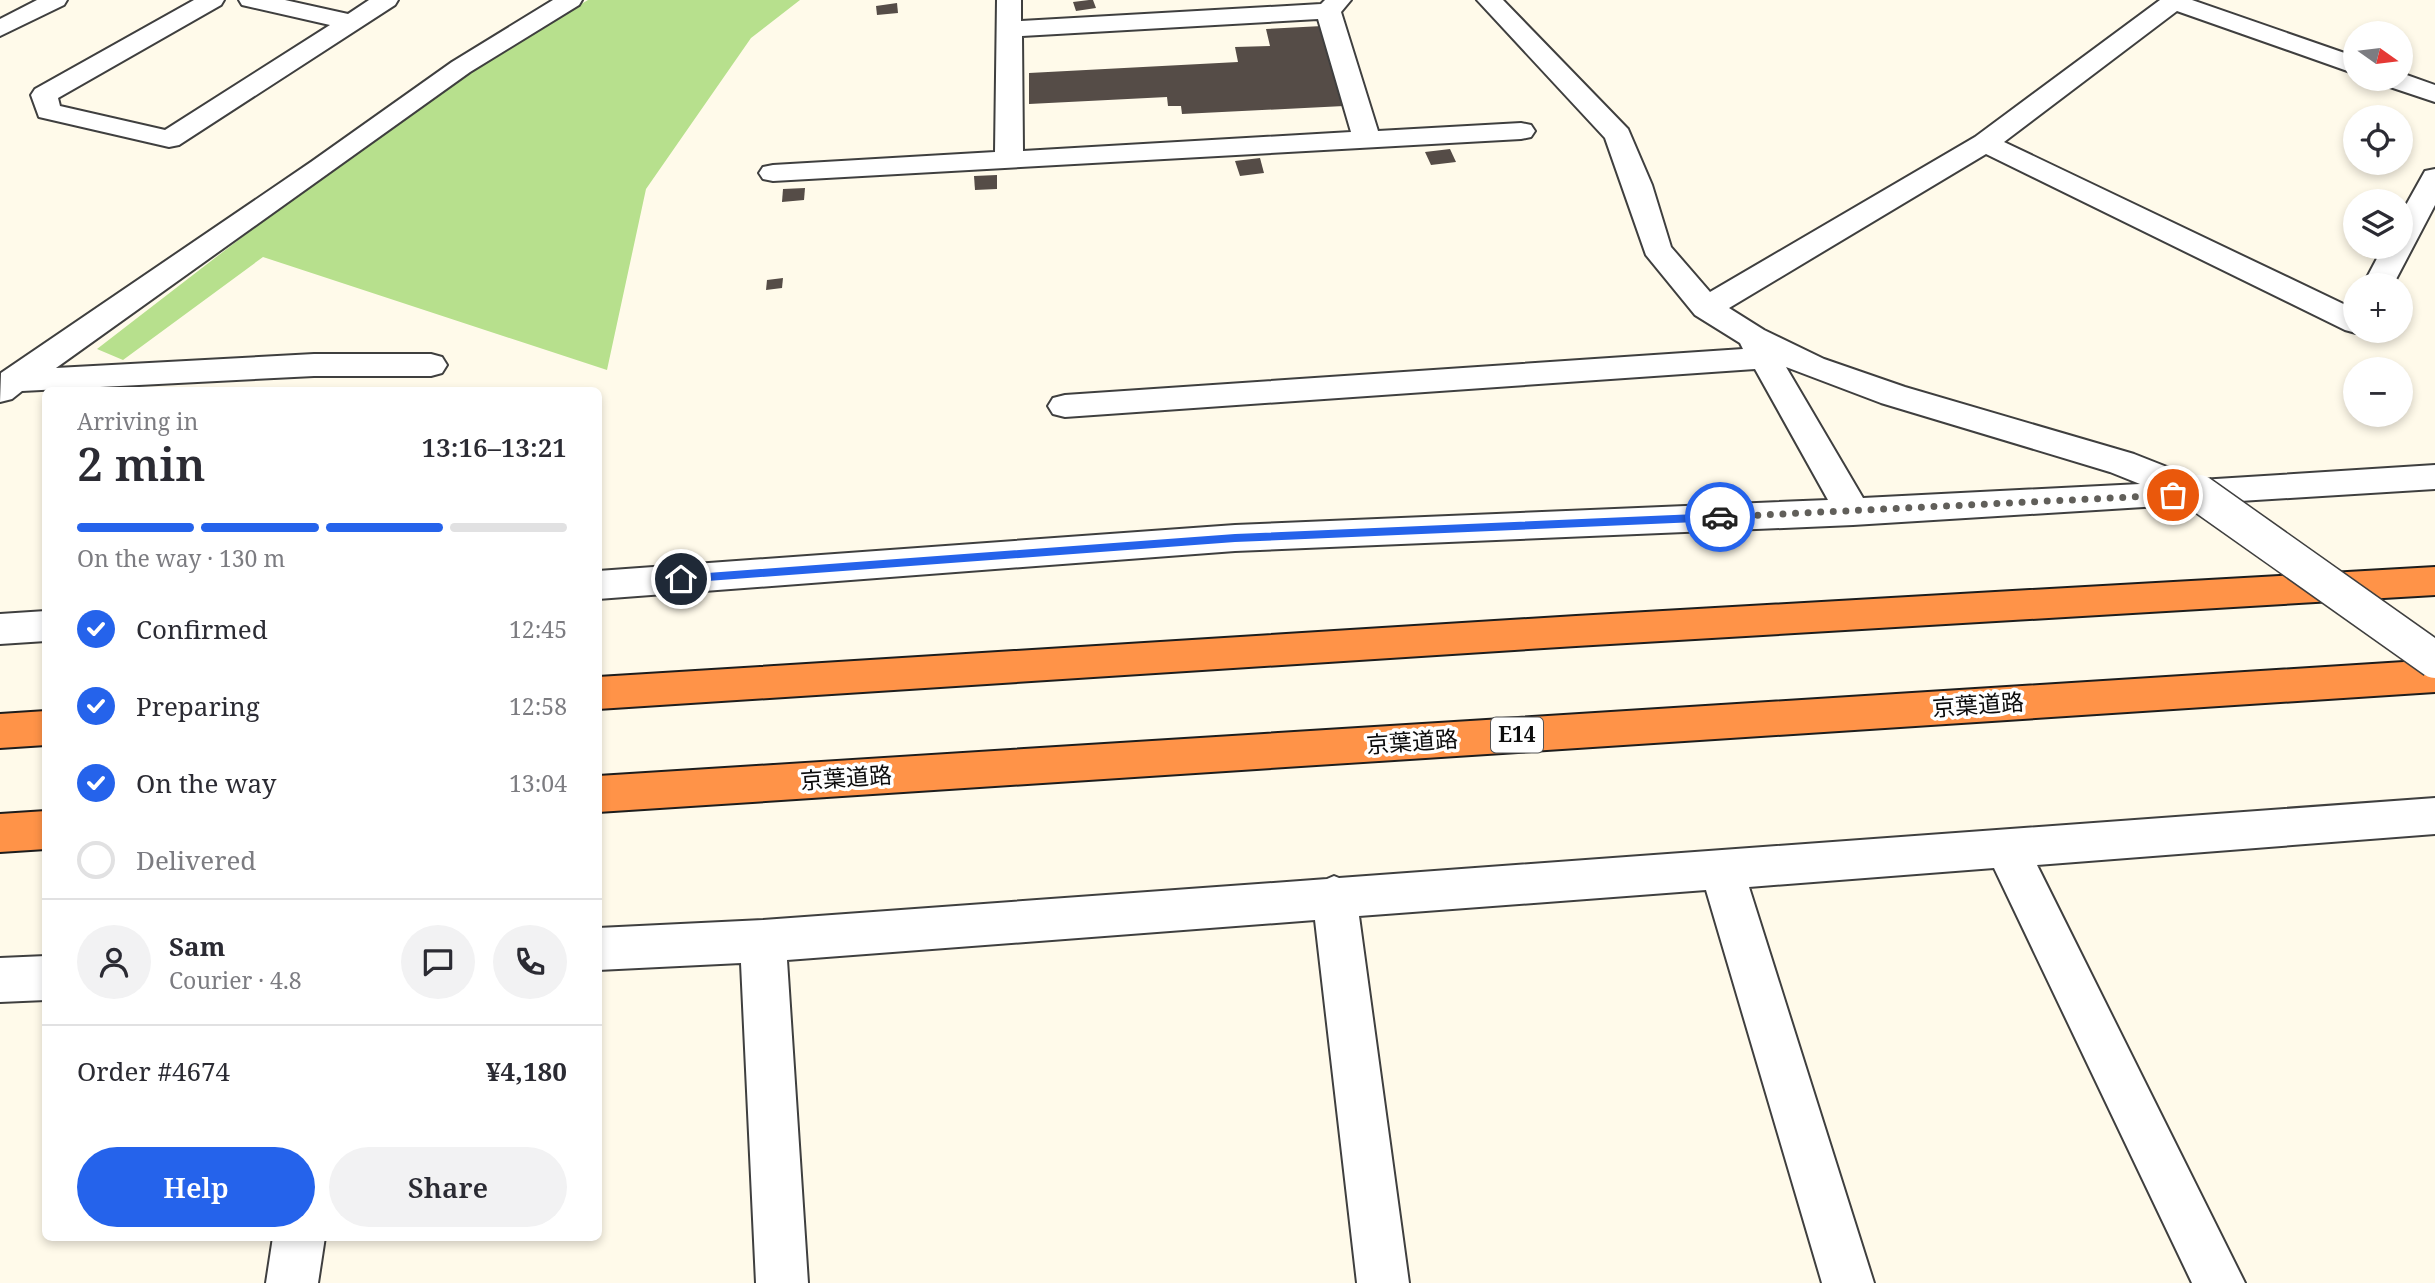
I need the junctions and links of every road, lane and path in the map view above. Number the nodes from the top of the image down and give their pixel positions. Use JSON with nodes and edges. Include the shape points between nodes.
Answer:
{"nodes":[{"id":1,"x":55,"y":0,"type":"edge"},
{"id":2,"x":212,"y":0,"type":"edge"},
{"id":3,"x":251,"y":0,"type":"edge"},
{"id":4,"x":386,"y":0,"type":"edge"},
{"id":5,"x":570,"y":0,"type":"edge"},
{"id":6,"x":1009,"y":0,"type":"edge"},
{"id":7,"x":1489,"y":0,"type":"edge"},
{"id":8,"x":2175,"y":1,"type":"edge"},
{"id":9,"x":1334,"y":5,"type":"edge"},
{"id":10,"x":352,"y":22,"type":"junction"},
{"id":11,"x":0,"y":29,"type":"edge"},
{"id":12,"x":1009,"y":29,"type":"junction"},
{"id":13,"x":2343,"y":61,"type":"edge"},
{"id":14,"x":2413,"y":86,"type":"edge"},
{"id":15,"x":2435,"y":94,"type":"edge"},
{"id":16,"x":1521,"y":131,"type":"dead end"},
{"id":17,"x":1367,"y":140,"type":"junction"},
{"id":18,"x":1985,"y":143,"type":"junction"},
{"id":19,"x":1009,"y":160,"type":"junction"},
{"id":20,"x":773,"y":173,"type":"dead end"},
{"id":21,"x":2435,"y":177,"type":"edge"},
{"id":22,"x":2413,"y":219,"type":"edge"},
{"id":23,"x":1706,"y":308,"type":"junction"},
{"id":24,"x":2343,"y":317,"type":"edge"},
{"id":25,"x":1759,"y":348,"type":"junction"},
{"id":26,"x":431,"y":365,"type":"dead end"},
{"id":27,"x":4,"y":384,"type":"edge"},
{"id":28,"x":1065,"y":406,"type":"dead end"},
{"id":29,"x":2435,"y":477,"type":"edge"},
{"id":30,"x":2199,"y":493,"type":"junction"},
{"id":31,"x":1853,"y":512,"type":"junction"},
{"id":32,"x":2435,"y":582,"type":"edge"},
{"id":33,"x":602,"y":585,"type":"edge"},
{"id":34,"x":42,"y":625,"type":"edge"},
{"id":35,"x":0,"y":629,"type":"edge"},
{"id":36,"x":2435,"y":660,"type":"edge"},
{"id":37,"x":2435,"y":676,"type":"edge"},
{"id":38,"x":602,"y":693,"type":"edge"},
{"id":39,"x":42,"y":728,"type":"edge"},
{"id":40,"x":0,"y":731,"type":"edge"},
{"id":41,"x":602,"y":794,"type":"edge"},
{"id":42,"x":2435,"y":816,"type":"edge"},
{"id":43,"x":42,"y":830,"type":"edge"},
{"id":44,"x":0,"y":833,"type":"edge"},
{"id":45,"x":2006,"y":847,"type":"junction"},
{"id":46,"x":1722,"y":869,"type":"junction"},
{"id":47,"x":1334,"y":896,"type":"junction"},
{"id":48,"x":763,"y":941,"type":"junction"},
{"id":49,"x":602,"y":949,"type":"edge"},
{"id":50,"x":42,"y":978,"type":"edge"},
{"id":51,"x":0,"y":980,"type":"edge"},
{"id":52,"x":298,"y":1241,"type":"edge"},
{"id":53,"x":292,"y":1283,"type":"edge"},
{"id":54,"x":782,"y":1283,"type":"edge"},
{"id":55,"x":1383,"y":1283,"type":"edge"},
{"id":56,"x":1848,"y":1283,"type":"edge"},
{"id":57,"x":2219,"y":1283,"type":"edge"}],
"edges":[{"from":1,"to":11,"type":"street"},
{"from":2,"to":10,"type":"street","via":[[44,94],[48,111],[169,139]]},
{"from":3,"to":10,"type":"street"},
{"from":4,"to":10,"type":"street"},
{"from":5,"to":27,"type":"street","via":[[461,67],[311,176]]},
{"from":6,"to":12,"type":"street"},
{"from":7,"to":23,"type":"street","via":[[1618,135],[1657,249]]},
{"from":8,"to":13,"type":"street"},
{"from":8,"to":18,"type":"street"},
{"from":9,"to":12,"type":"street"},
{"from":9,"to":17,"type":"street"},
{"from":12,"to":19,"type":"street"},
{"from":14,"to":15,"type":"street"},
{"from":16,"to":17,"type":"street"},
{"from":17,"to":19,"type":"street"},
{"from":18,"to":23,"type":"street"},
{"from":18,"to":24,"type":"street"},
{"from":19,"to":20,"type":"street","via":[[875,155]]},
{"from":21,"to":22,"type":"street"},
{"from":23,"to":25,"type":"street"},
{"from":25,"to":28,"type":"street"},
{"from":25,"to":30,"type":"street","via":[[1893,396],[2122,463]]},
{"from":25,"to":31,"type":"street"},
{"from":26,"to":27,"type":"street","via":[[314,365]]},
{"from":29,"to":30,"type":"street"},
{"from":30,"to":31,"type":"street"},
{"from":30,"to":36,"type":"street","bridge":true},
{"from":31,"to":33,"type":"street","via":[[1235,538]]},
{"from":32,"to":38,"type":"highway"},
{"from":34,"to":35,"type":"street"},
{"from":37,"to":41,"type":"highway","name":"京葉道路","number":"E14"},
{"from":39,"to":40,"type":"highway"},
{"from":42,"to":45,"type":"street"},
{"from":43,"to":44,"type":"highway"},
{"from":45,"to":46,"type":"street"},
{"from":45,"to":57,"type":"street"},
{"from":46,"to":47,"type":"street"},
{"from":46,"to":56,"type":"street"},
{"from":47,"to":48,"type":"street"},
{"from":47,"to":55,"type":"street"},
{"from":48,"to":49,"type":"street"},
{"from":48,"to":54,"type":"street"},
{"from":50,"to":51,"type":"street"},
{"from":52,"to":53,"type":"street"}]}
